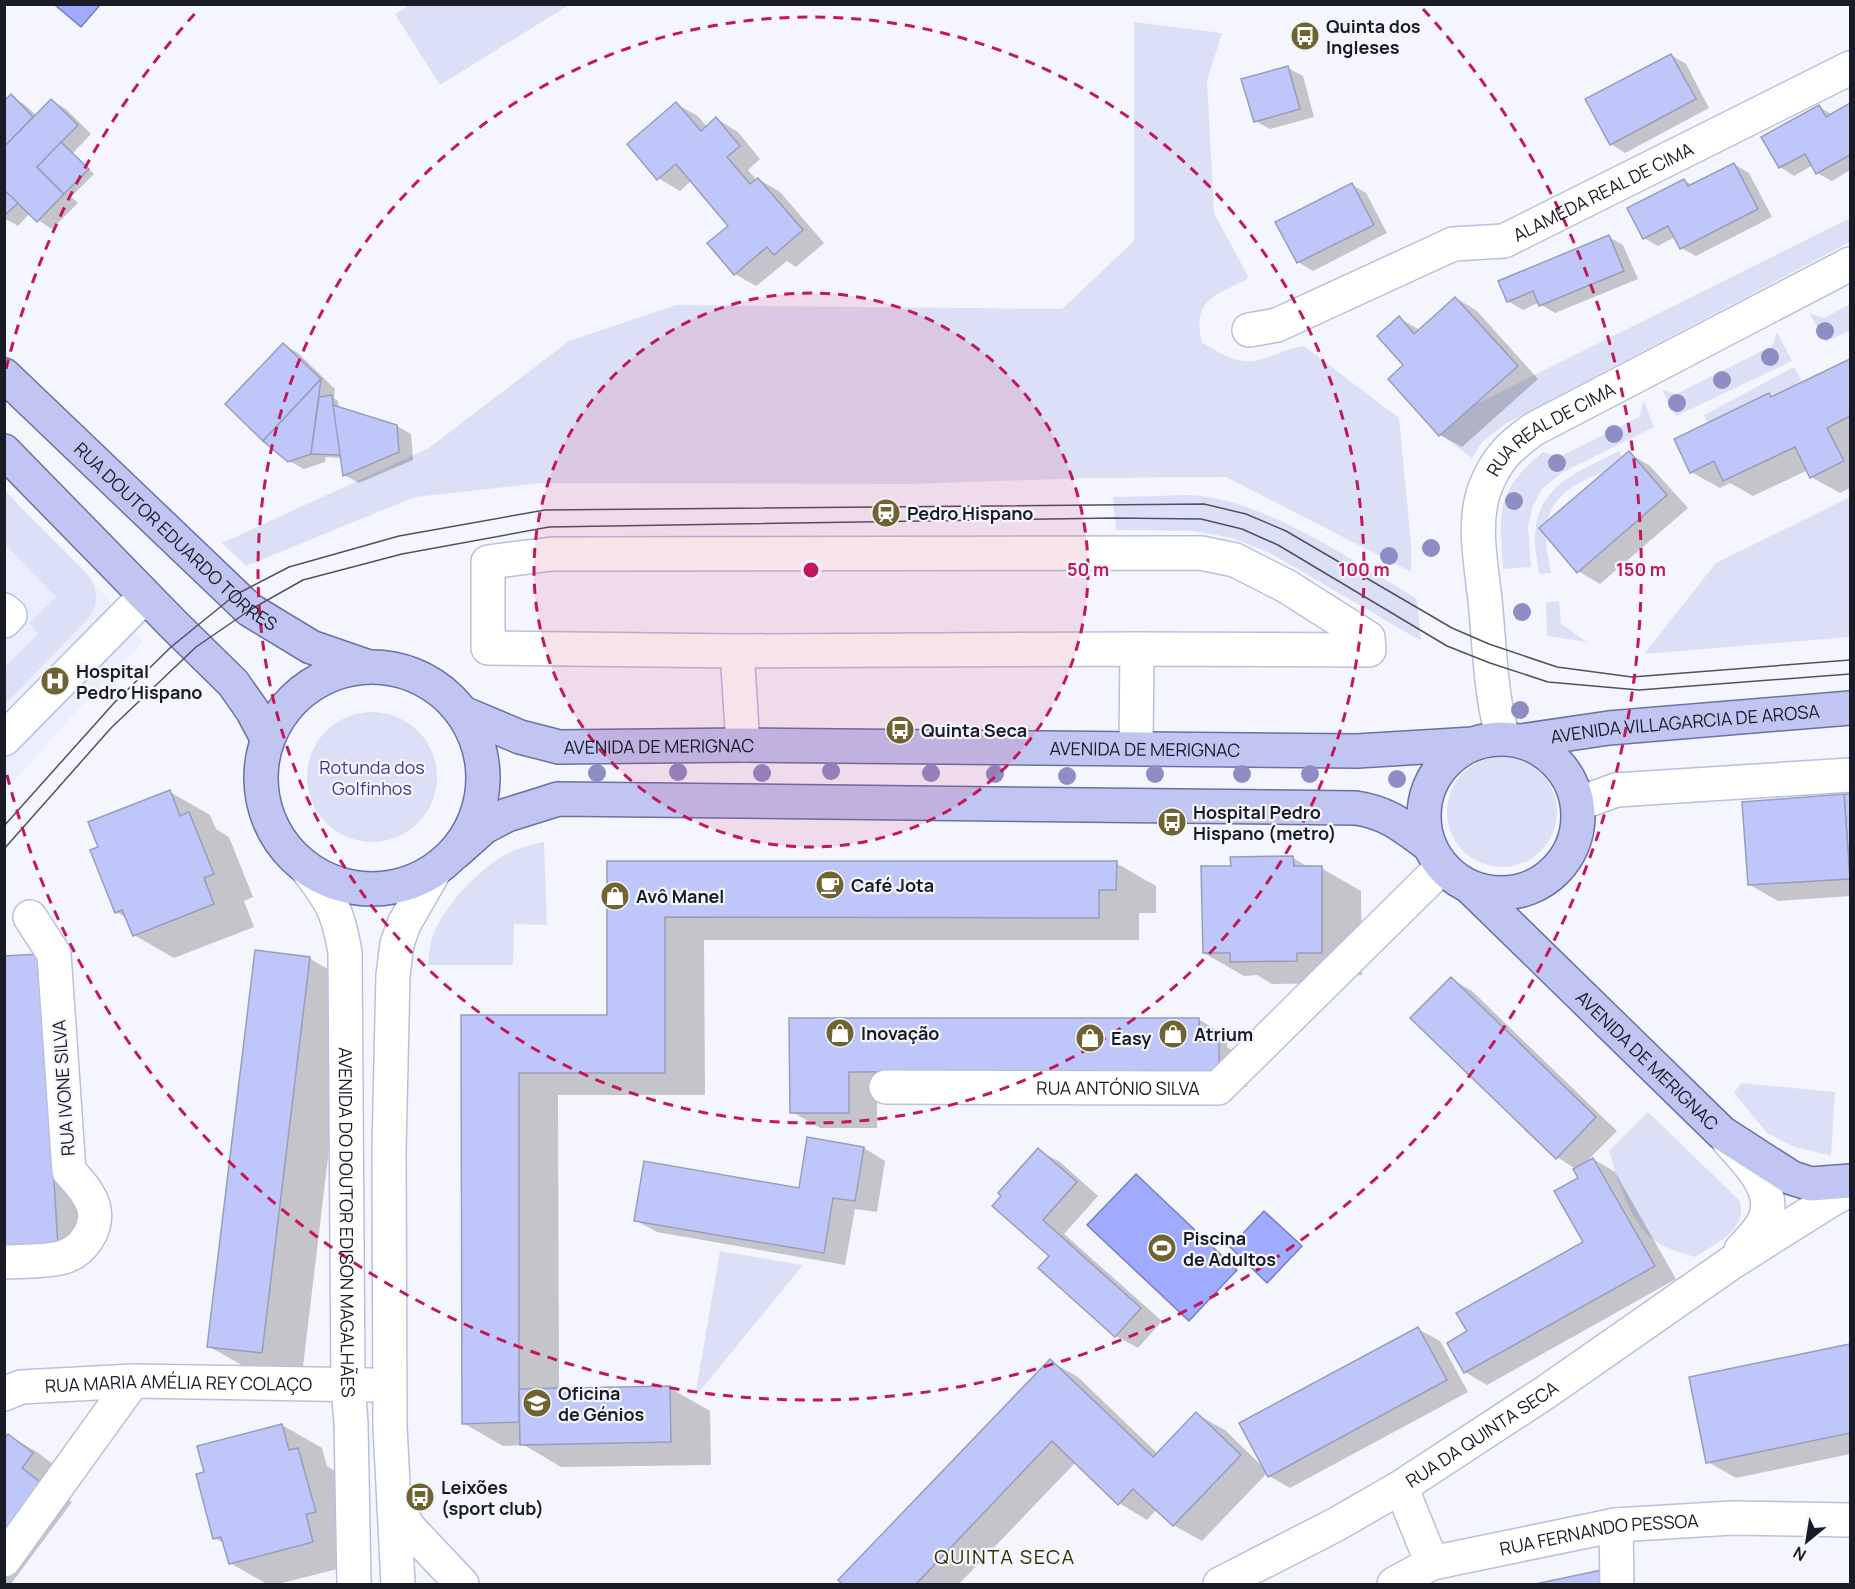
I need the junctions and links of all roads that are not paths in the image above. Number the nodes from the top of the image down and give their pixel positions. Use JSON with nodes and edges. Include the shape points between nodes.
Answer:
{"nodes":[{"id":1,"x":1851,"y":68,"type":"edge"},
{"id":2,"x":1851,"y":264,"type":"edge"},
{"id":3,"x":1249,"y":330,"type":"dead end"},
{"id":4,"x":4,"y":375,"type":"edge"},
{"id":5,"x":4,"y":451,"type":"edge"},
{"id":6,"x":145,"y":596,"type":"junction"},
{"id":7,"x":4,"y":610,"type":"edge"},
{"id":8,"x":4,"y":621,"type":"edge"},
{"id":9,"x":1137,"y":649,"type":"junction"},
{"id":10,"x":737,"y":651,"type":"junction"},
{"id":11,"x":366,"y":666,"type":"junction"},
{"id":12,"x":1851,"y":708,"type":"edge"},
{"id":13,"x":463,"y":713,"type":"junction"},
{"id":14,"x":267,"y":738,"type":"junction"},
{"id":15,"x":4,"y":740,"type":"edge"},
{"id":16,"x":1499,"y":741,"type":"junction"},
{"id":17,"x":743,"y":745,"type":"junction"},
{"id":18,"x":1136,"y":747,"type":"junction"},
{"id":19,"x":1851,"y":775,"type":"edge"},
{"id":20,"x":1578,"y":804,"type":"junction"},
{"id":21,"x":1436,"y":857,"type":"junction"},
{"id":22,"x":446,"y":861,"type":"junction"},
{"id":23,"x":308,"y":868,"type":"junction"},
{"id":24,"x":1470,"y":887,"type":"junction"},
{"id":25,"x":30,"y":917,"type":"dead end"},
{"id":26,"x":886,"y":1087,"type":"dead end"},
{"id":27,"x":1722,"y":1133,"type":"junction"},
{"id":28,"x":1851,"y":1181,"type":"edge"},
{"id":29,"x":1851,"y":1189,"type":"edge"},
{"id":30,"x":4,"y":1262,"type":"edge"},
{"id":31,"x":1731,"y":1263,"type":"junction"},
{"id":32,"x":133,"y":1381,"type":"junction"},
{"id":33,"x":390,"y":1384,"type":"junction"},
{"id":34,"x":348,"y":1385,"type":"junction"},
{"id":35,"x":4,"y":1394,"type":"edge"},
{"id":36,"x":1401,"y":1487,"type":"junction"},
{"id":37,"x":395,"y":1501,"type":"junction"},
{"id":38,"x":1851,"y":1520,"type":"edge"},
{"id":39,"x":1616,"y":1525,"type":"junction"},
{"id":40,"x":4,"y":1560,"type":"edge"},
{"id":41,"x":1432,"y":1563,"type":"junction"},
{"id":42,"x":354,"y":1584,"type":"edge"},
{"id":43,"x":398,"y":1584,"type":"edge"},
{"id":44,"x":462,"y":1584,"type":"edge"},
{"id":45,"x":1220,"y":1584,"type":"edge"},
{"id":46,"x":1394,"y":1584,"type":"edge"},
{"id":47,"x":1617,"y":1584,"type":"edge"}],
"edges":[{"from":1,"to":3,"type":"street","name":"ALAMEDA REAL DE CIMA","via":[[1504,241],[1453,244],[1277,325]]},
{"from":2,"to":16,"type":"street","name":"RUA REAL DE CIMA","via":[[1534,429],[1511,445],[1495,465],[1479,514],[1479,544]]},
{"from":4,"to":11,"type":"main road","name":"RUA DOUTOR EDUARDO TORRES","via":[[250,610],[311,647]]},
{"from":5,"to":6,"type":"main road"},
{"from":6,"to":14,"type":"main road","via":[[233,683]]},
{"from":6,"to":15,"type":"street"},
{"from":7,"to":8,"type":"street","via":[[10,615]]},
{"from":9,"to":10,"type":"street"},
{"from":9,"to":10,"type":"street","via":[[1369,650],[1368,638],[1286,586],[1235,560],[1201,553],[552,554],[488,562],[488,648]]},
{"from":9,"to":18,"type":"street"},
{"from":10,"to":17,"type":"street"},
{"from":11,"to":13,"type":"main road","name":"AVENIDA DO DOUTOR EDISON MAGALHÃES","via":[[403,670],[436,687]]},
{"from":11,"to":14,"type":"main road","name":"AVENIDA DO DOUTOR EDISON MAGALHÃES","via":[[335,672],[306,687],[283,710]]},
{"from":12,"to":16,"type":"main road","name":"AVENIDA VILLAGARCIA DE AROSA"},
{"from":13,"to":17,"type":"main road","name":"AVENIDA DE MERIGNAC","via":[[519,737],[560,747]]},
{"from":13,"to":22,"type":"main road","name":"AVENIDA DO DOUTOR EDISON MAGALHÃES","via":[[479,746],[483,784],[475,820]]},
{"from":14,"to":23,"type":"main road","name":"AVENIDA DO DOUTOR EDISON MAGALHÃES","via":[[260,774],[265,810],[279,843]]},
{"from":16,"to":18,"type":"main road","name":"AVENIDA DE MERIGNAC","via":[[1357,751]]},
{"from":16,"to":20,"type":"main road","via":[[1541,750],[1559,764],[1572,782]]},
{"from":16,"to":21,"type":"main road","via":[[1452,756],[1436,774],[1426,797],[1424,822]]},
{"from":17,"to":18,"type":"main road","name":"AVENIDA DE MERIGNAC"},
{"from":19,"to":20,"type":"street","via":[[1616,790]]},
{"from":20,"to":24,"type":"main road","via":[[1579,826],[1572,849],[1559,869],[1540,884],[1517,893]]},
{"from":21,"to":22,"type":"main road","via":[[1392,819],[1356,808],[558,799],[507,815],[484,827]]},
{"from":21,"to":24,"type":"main road","via":[[1455,879]]},
{"from":21,"to":26,"type":"street","name":"RUA ANTÓNIO SILVA","via":[[1218,1088]]},
{"from":22,"to":23,"type":"main road","name":"AVENIDA DO DOUTOR EDISON MAGALHÃES","via":[[405,884],[372,889],[338,884]]},
{"from":22,"to":33,"type":"street","name":"AVENIDA DO DOUTOR EDISON MAGALHÃES","via":[[404,924],[393,975]]},
{"from":23,"to":34,"type":"street","name":"AVENIDA DO DOUTOR EDISON MAGALHÃES","via":[[329,897],[340,922],[345,952]]},
{"from":24,"to":27,"type":"main road","name":"AVENIDA DE MERIGNAC"},
{"from":25,"to":30,"type":"street","name":"RUA IVONE SILVA","via":[[54,954],[69,1170],[84,1187],[93,1207],[93,1227],[87,1241],[61,1258]]},
{"from":27,"to":28,"type":"main road","name":"AVENIDA DE MERIGNAC","via":[[1792,1178],[1811,1184]]},
{"from":27,"to":31,"type":"street","name":"RUA DA QUINTA SECA","via":[[1761,1182],[1768,1209],[1760,1228]]},
{"from":29,"to":31,"type":"street","name":"RUA DA QUINTA SECA"},
{"from":31,"to":36,"type":"street","name":"RUA DA QUINTA SECA"},
{"from":32,"to":34,"type":"street","name":"RUA MARIA AMÉLIA REY COLAÇO"},
{"from":32,"to":35,"type":"street","name":"RUA MARIA AMÉLIA REY COLAÇO","via":[[21,1387]]},
{"from":32,"to":40,"type":"street"},
{"from":33,"to":34,"type":"street","name":"RUA MARIA AMÉLIA REY COLAÇO"},
{"from":33,"to":37,"type":"street","name":"AVENIDA DO DOUTOR EDISON MAGALHÃES"},
{"from":34,"to":42,"type":"street","name":"AVENIDA DO DOUTOR EDISON MAGALHÃES"},
{"from":36,"to":41,"type":"street"},
{"from":36,"to":45,"type":"street","name":"RUA DA QUINTA SECA"},
{"from":37,"to":43,"type":"street","name":"AVENIDA DO DOUTOR EDISON MAGALHÃES"},
{"from":37,"to":44,"type":"street","name":"AVENIDA DO DOUTOR EDISON MAGALHÃES","via":[[408,1527]]},
{"from":38,"to":39,"type":"street","name":"RUA FERNANDO PESSOA","via":[[1732,1518]]},
{"from":39,"to":41,"type":"street","name":"RUA FERNANDO PESSOA"},
{"from":39,"to":47,"type":"street"},
{"from":41,"to":46,"type":"street","name":"RUA FERNANDO PESSOA"}]}
